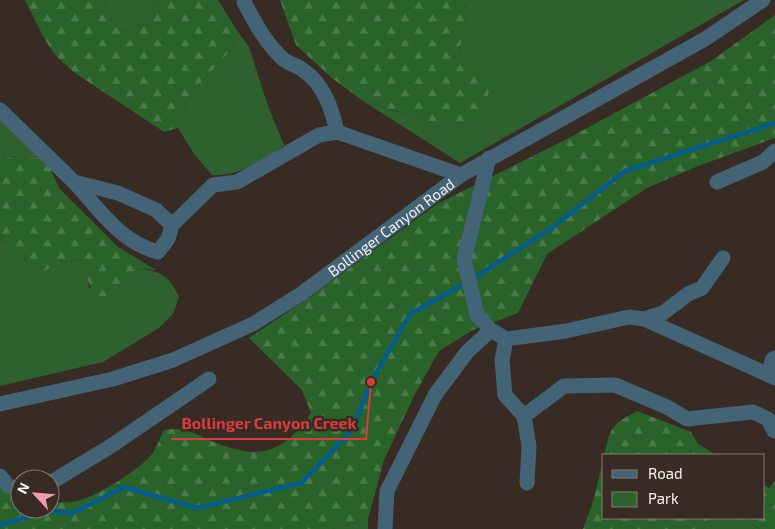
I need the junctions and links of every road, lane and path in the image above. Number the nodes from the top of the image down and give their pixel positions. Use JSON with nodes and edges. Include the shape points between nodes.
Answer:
{"nodes":[{"id":1,"x":762,"y":0,"type":"edge"},
{"id":2,"x":244,"y":2,"type":"dead end"},
{"id":3,"x":0,"y":110,"type":"edge"},
{"id":4,"x":338,"y":132,"type":"junction"},
{"id":5,"x":775,"y":151,"type":"edge"},
{"id":6,"x":489,"y":158,"type":"junction"},
{"id":7,"x":462,"y":175,"type":"junction"},
{"id":8,"x":74,"y":182,"type":"junction"},
{"id":9,"x":717,"y":182,"type":"dead end"},
{"id":10,"x":172,"y":225,"type":"junction"},
{"id":11,"x":723,"y":258,"type":"dead end"},
{"id":12,"x":644,"y":319,"type":"junction"},
{"id":13,"x":491,"y":330,"type":"junction"},
{"id":14,"x":506,"y":339,"type":"junction"},
{"id":15,"x":775,"y":358,"type":"edge"},
{"id":16,"x":772,"y":376,"type":"edge"},
{"id":17,"x":209,"y":379,"type":"dead end"},
{"id":18,"x":0,"y":404,"type":"edge"},
{"id":19,"x":524,"y":416,"type":"junction"},
{"id":20,"x":774,"y":431,"type":"dead end"},
{"id":21,"x":0,"y":476,"type":"edge"},
{"id":22,"x":60,"y":477,"type":"edge"},
{"id":23,"x":527,"y":483,"type":"dead end"},
{"id":24,"x":10,"y":486,"type":"edge"},
{"id":25,"x":385,"y":529,"type":"edge"}],
"edges":[{"from":1,"to":6,"type":"street","name":"Bollinger Canyon Road","via":[[705,39]]},
{"from":2,"to":4,"type":"street","via":[[262,36],[285,60],[304,70],[323,90]]},
{"from":3,"to":8,"type":"street"},
{"from":4,"to":7,"type":"street"},
{"from":4,"to":10,"type":"street","via":[[319,135],[237,182],[213,185]]},
{"from":5,"to":9,"type":"street","via":[[763,162]]},
{"from":6,"to":7,"type":"street","name":"Bollinger Canyon Road"},
{"from":6,"to":13,"type":"street","via":[[464,259],[477,315]]},
{"from":7,"to":18,"type":"street","name":"Bollinger Canyon Road","via":[[301,294],[221,340],[173,360],[112,379]]},
{"from":8,"to":10,"type":"street","via":[[118,193],[156,210]]},
{"from":8,"to":10,"type":"street","via":[[129,241],[145,249],[158,252],[168,239]]},
{"from":11,"to":12,"type":"street","via":[[702,288],[688,294],[663,313]]},
{"from":12,"to":14,"type":"street","via":[[629,317],[566,331]]},
{"from":12,"to":16,"type":"street"},
{"from":13,"to":14,"type":"street"},
{"from":13,"to":25,"type":"street","via":[[467,352],[435,395],[387,491]]},
{"from":14,"to":19,"type":"street","via":[[502,360],[504,395]]},
{"from":15,"to":16,"type":"street","via":[[772,360]]},
{"from":17,"to":22,"type":"street"},
{"from":19,"to":20,"type":"street","via":[[564,386],[615,385],[687,419],[754,412],[768,419]]},
{"from":19,"to":23,"type":"street","via":[[529,446]]},
{"from":21,"to":24,"type":"street"}]}
